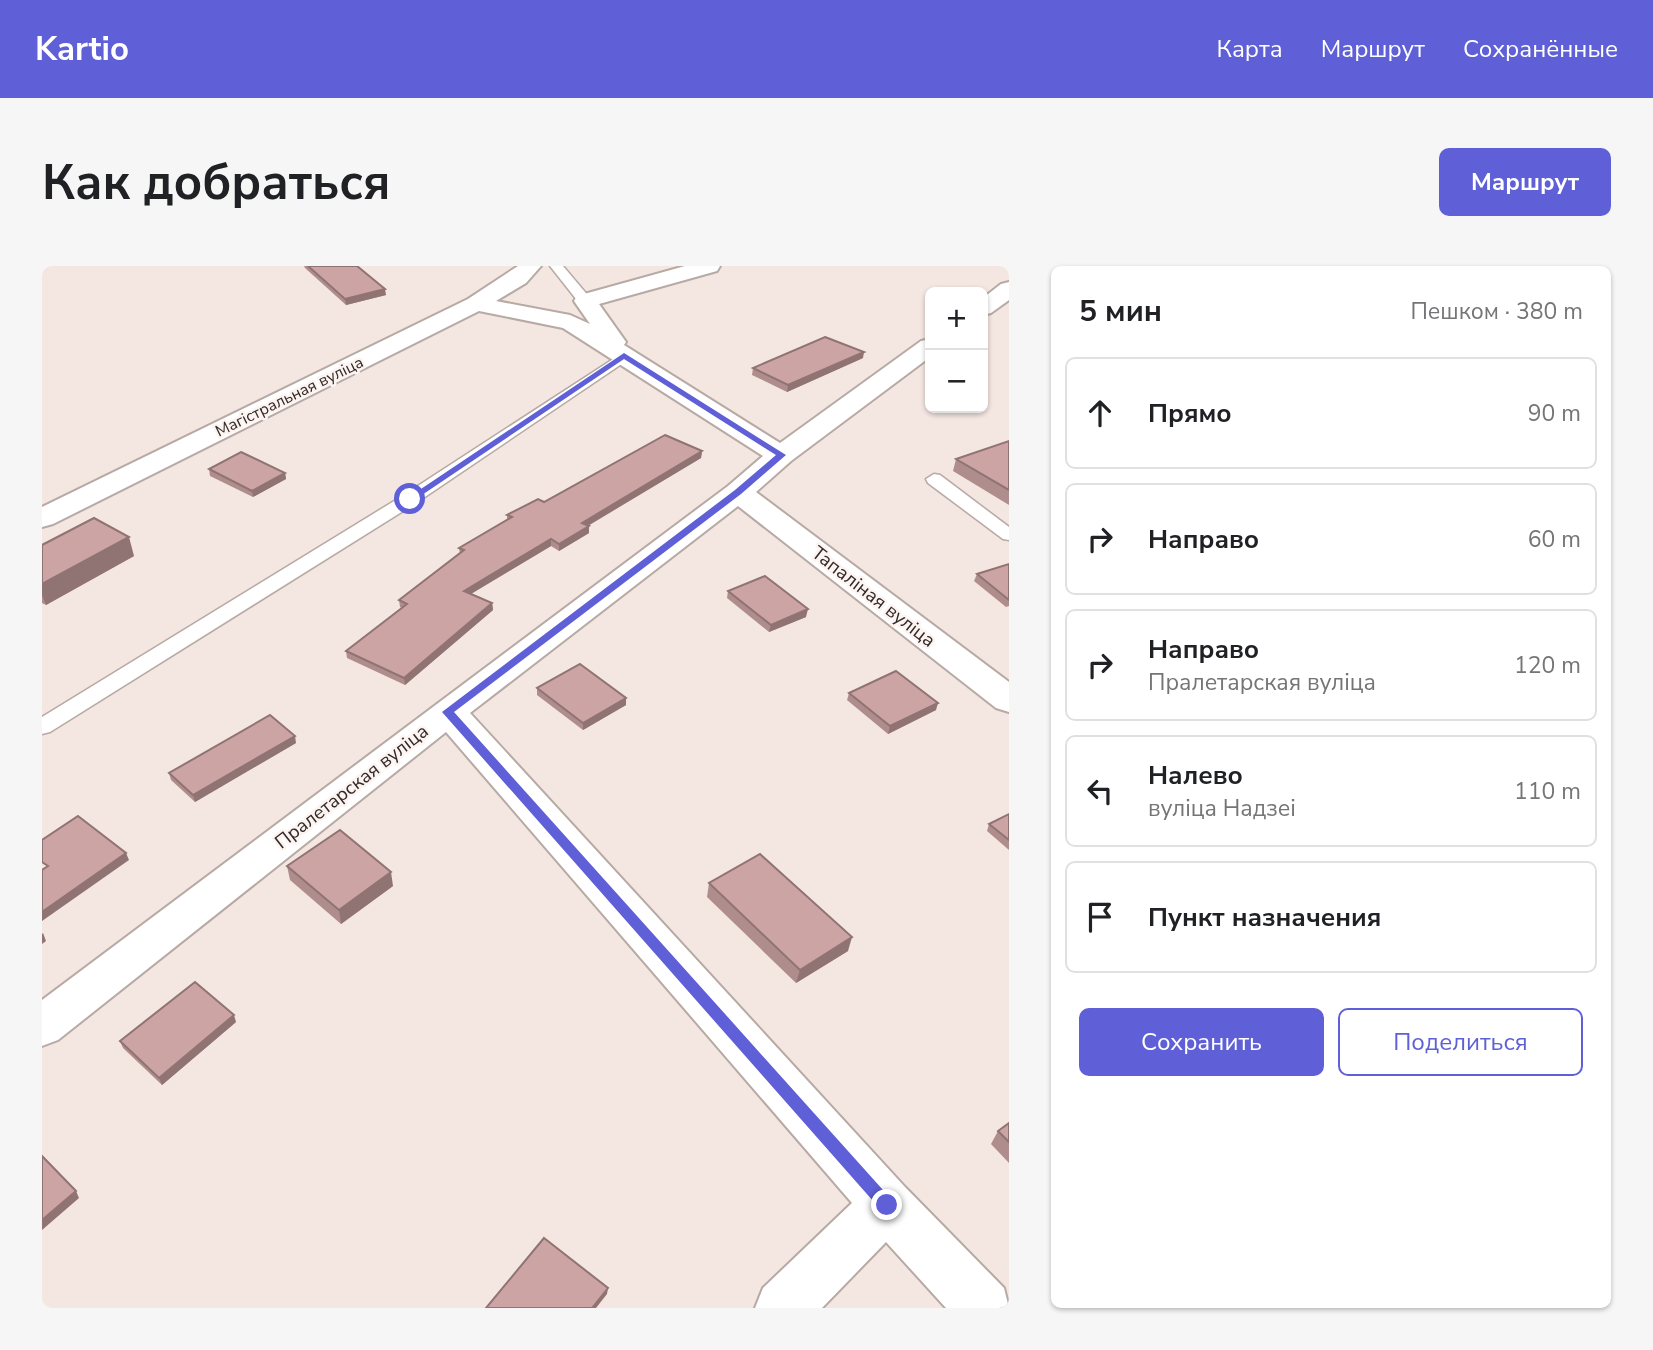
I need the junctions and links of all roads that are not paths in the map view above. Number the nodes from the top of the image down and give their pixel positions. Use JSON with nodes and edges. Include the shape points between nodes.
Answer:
{"nodes":[{"id":1,"x":530,"y":266,"type":"edge"},
{"id":2,"x":556,"y":266,"type":"edge"},
{"id":3,"x":709,"y":266,"type":"edge"},
{"id":4,"x":1009,"y":289,"type":"edge"},
{"id":5,"x":585,"y":301,"type":"junction"},
{"id":6,"x":476,"y":304,"type":"junction"},
{"id":7,"x":988,"y":304,"type":"edge"},
{"id":8,"x":925,"y":350,"type":"edge"},
{"id":9,"x":624,"y":356,"type":"junction"},
{"id":10,"x":782,"y":455,"type":"junction"},
{"id":11,"x":934,"y":479,"type":"dead end"},
{"id":12,"x":738,"y":492,"type":"junction"},
{"id":13,"x":42,"y":518,"type":"edge"},
{"id":14,"x":1009,"y":535,"type":"edge"},
{"id":15,"x":1009,"y":700,"type":"edge"},
{"id":16,"x":448,"y":712,"type":"junction"},
{"id":17,"x":42,"y":727,"type":"edge"},
{"id":18,"x":42,"y":1026,"type":"edge"},
{"id":19,"x":887,"y":1205,"type":"junction"},
{"id":20,"x":783,"y":1308,"type":"edge"},
{"id":21,"x":984,"y":1308,"type":"edge"}],
"edges":[{"from":1,"to":6,"type":"street","name":"Магістральная вуліца"},
{"from":2,"to":5,"type":"lane"},
{"from":3,"to":5,"type":"street"},
{"from":4,"to":7,"type":"street"},
{"from":5,"to":9,"type":"street"},
{"from":6,"to":9,"type":"street","via":[[570,322]]},
{"from":6,"to":13,"type":"street","name":"Магістральная вуліца"},
{"from":8,"to":10,"type":"street","name":"Пралетарская вуліца"},
{"from":9,"to":10,"type":"street"},
{"from":9,"to":17,"type":"lane","via":[[410,499]]},
{"from":10,"to":12,"type":"street","name":"Пралетарская вуліца"},
{"from":11,"to":14,"type":"lane"},
{"from":12,"to":15,"type":"street","name":"Тапаліная вуліца"},
{"from":12,"to":16,"type":"street","name":"Пралетарская вуліца"},
{"from":16,"to":18,"type":"street","name":"Пралетарская вуліца"},
{"from":16,"to":19,"type":"street"},
{"from":19,"to":20,"type":"street"},
{"from":19,"to":21,"type":"street"}]}
